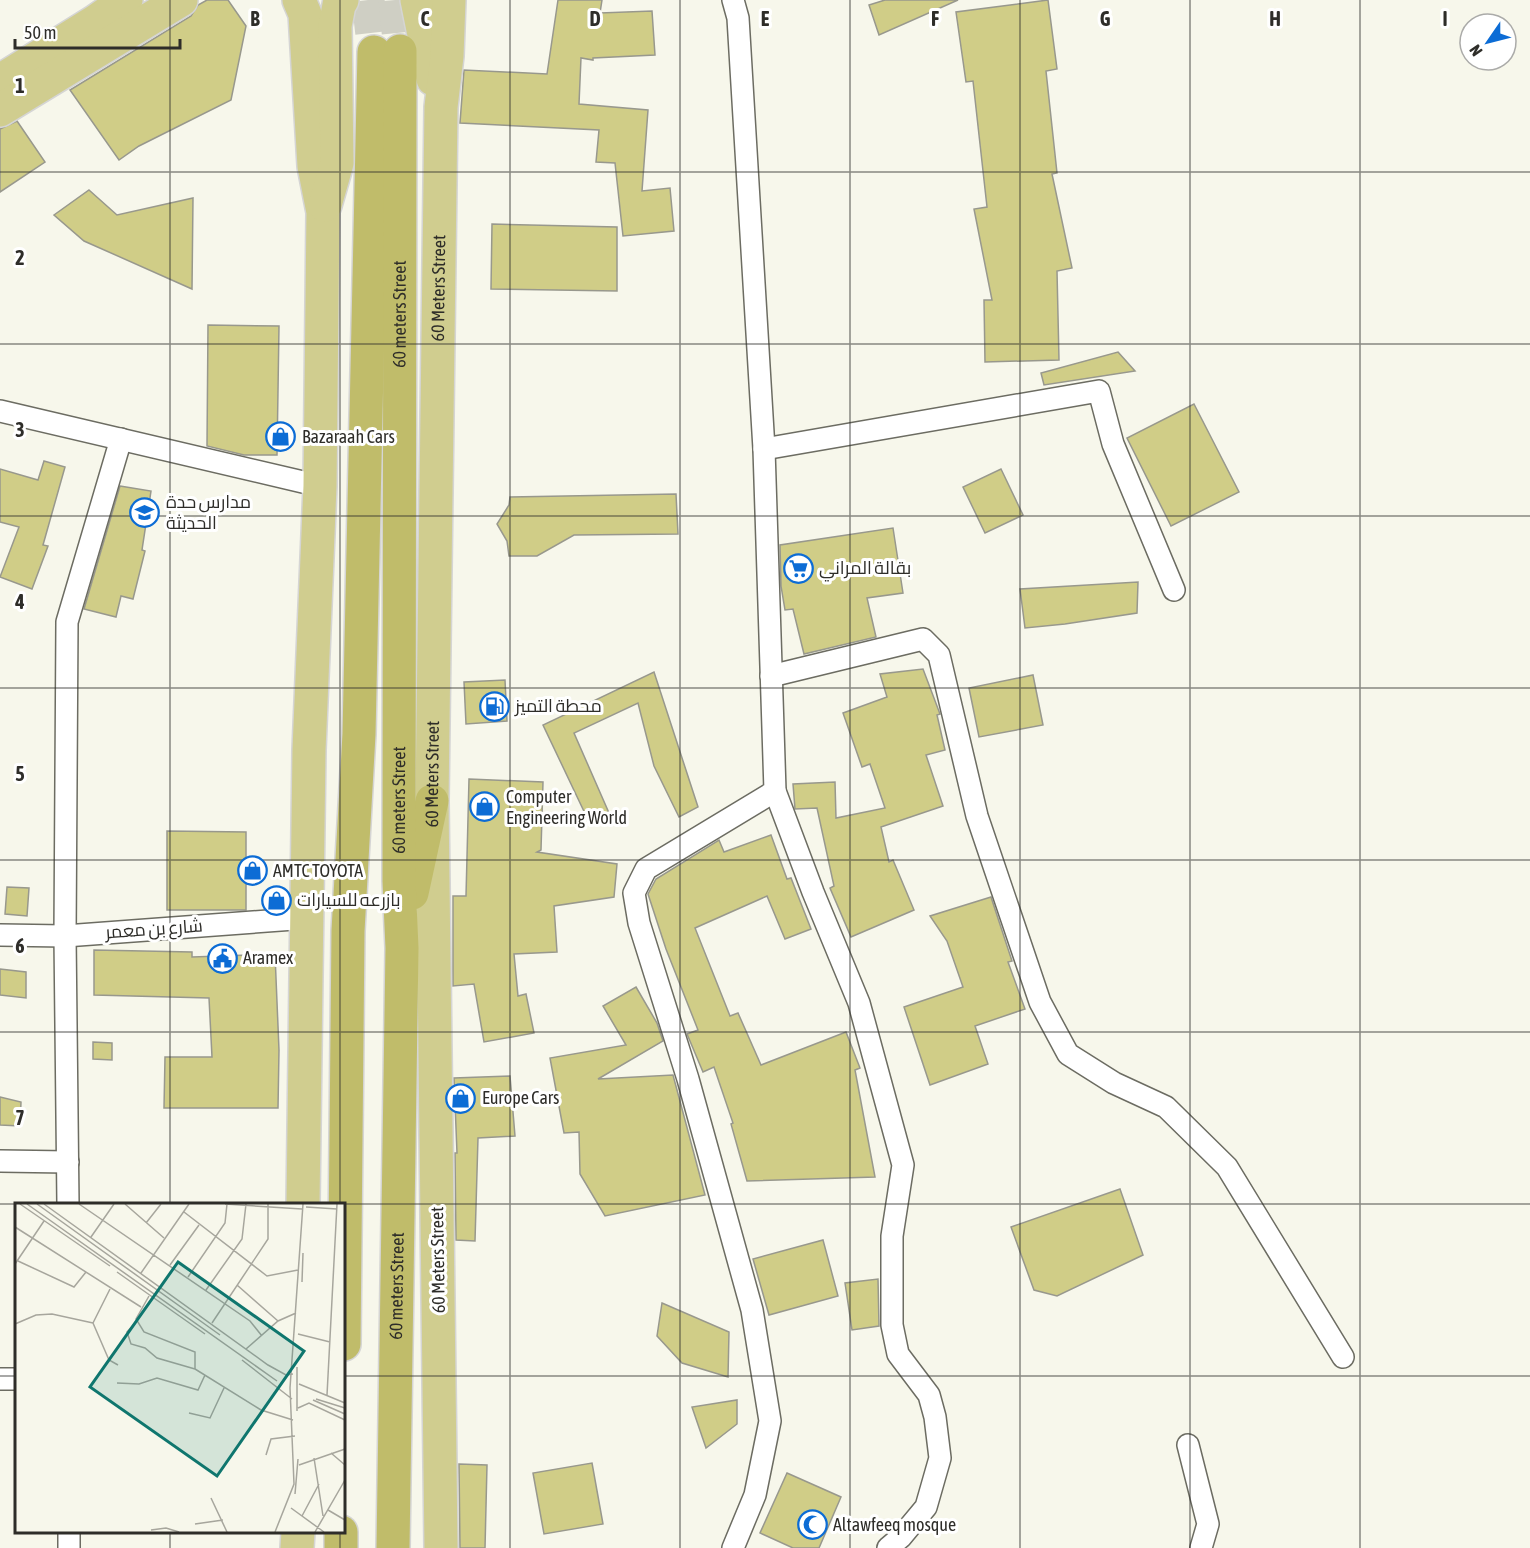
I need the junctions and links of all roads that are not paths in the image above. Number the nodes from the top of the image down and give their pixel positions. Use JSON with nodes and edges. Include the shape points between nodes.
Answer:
{"nodes":[{"id":1,"x":126,"y":0,"type":"edge"},
{"id":2,"x":181,"y":0,"type":"edge"},
{"id":3,"x":299,"y":0,"type":"edge"},
{"id":4,"x":342,"y":0,"type":"edge"},
{"id":5,"x":417,"y":0,"type":"edge"},
{"id":6,"x":449,"y":0,"type":"edge"},
{"id":7,"x":733,"y":0,"type":"edge"},
{"id":8,"x":0,"y":81,"type":"edge"},
{"id":9,"x":441,"y":107,"type":"junction"},
{"id":10,"x":0,"y":110,"type":"edge"},
{"id":11,"x":323,"y":212,"type":"junction"},
{"id":12,"x":0,"y":411,"type":"edge"},
{"id":13,"x":121,"y":439,"type":"junction"},
{"id":14,"x":764,"y":449,"type":"junction"},
{"id":15,"x":320,"y":486,"type":"junction"},
{"id":16,"x":1174,"y":590,"type":"dead end"},
{"id":17,"x":771,"y":676,"type":"junction"},
{"id":18,"x":775,"y":791,"type":"junction"},
{"id":19,"x":432,"y":801,"type":"junction"},
{"id":20,"x":308,"y":918,"type":"junction"},
{"id":21,"x":0,"y":935,"type":"edge"},
{"id":22,"x":64,"y":936,"type":"junction"},
{"id":23,"x":402,"y":948,"type":"junction"},
{"id":24,"x":0,"y":1161,"type":"edge"},
{"id":25,"x":68,"y":1162,"type":"junction"},
{"id":26,"x":68,"y":1203,"type":"edge"},
{"id":27,"x":303,"y":1203,"type":"edge"},
{"id":28,"x":345,"y":1241,"type":"edge"},
{"id":29,"x":1342,"y":1357,"type":"dead end"},
{"id":30,"x":1188,"y":1445,"type":"dead end"},
{"id":31,"x":298,"y":1533,"type":"edge"},
{"id":32,"x":297,"y":1548,"type":"edge"},
{"id":33,"x":393,"y":1548,"type":"edge"},
{"id":34,"x":441,"y":1548,"type":"edge"},
{"id":35,"x":733,"y":1548,"type":"edge"},
{"id":36,"x":888,"y":1548,"type":"edge"},
{"id":37,"x":1201,"y":1548,"type":"edge"}],
"edges":[{"from":1,"to":8,"type":"main road"},
{"from":2,"to":10,"type":"main road"},
{"from":3,"to":11,"type":"main road","via":[[305,14],[314,166]]},
{"from":4,"to":11,"type":"main road","via":[[335,26],[337,163]]},
{"from":5,"to":9,"type":"main road"},
{"from":6,"to":9,"type":"main road","name":"60 Meters Street"},
{"from":7,"to":14,"type":"street","via":[[738,18]]},
{"from":9,"to":19,"type":"main road","name":"60 Meters Street"},
{"from":11,"to":15,"type":"main road"},
{"from":12,"to":13,"type":"street"},
{"from":13,"to":15,"type":"street"},
{"from":13,"to":22,"type":"street","via":[[67,622]]},
{"from":14,"to":16,"type":"street","via":[[1099,391],[1113,444]]},
{"from":14,"to":17,"type":"street"},
{"from":15,"to":20,"type":"main road","via":[[309,750]]},
{"from":17,"to":18,"type":"street"},
{"from":17,"to":29,"type":"street","via":[[923,639],[932,646],[939,655],[977,816],[1040,1002],[1068,1054],[1114,1083],[1166,1107],[1227,1167]]},
{"from":18,"to":35,"type":"street","via":[[646,869],[634,893],[639,922],[752,1310],[770,1421],[755,1495]]},
{"from":18,"to":36,"type":"street","via":[[859,1003],[903,1166],[892,1236],[892,1325],[898,1354],[929,1395],[940,1458],[926,1507]]},
{"from":19,"to":23,"type":"highway"},
{"from":19,"to":34,"type":"main road","name":"60 Meters Street"},
{"from":20,"to":22,"type":"street","name":"شارع بن معمر"},
{"from":20,"to":27,"type":"main road"},
{"from":21,"to":22,"type":"street","name":"شارع بن معمر"},
{"from":22,"to":25,"type":"street"},
{"from":23,"to":28,"type":"highway","name":"60 meters Street","via":[[387,52],[348,931]]},
{"from":23,"to":33,"type":"highway","name":"60 meters Street"},
{"from":24,"to":25,"type":"street"},
{"from":25,"to":26,"type":"street"},
{"from":30,"to":37,"type":"street","via":[[1208,1524]]},
{"from":31,"to":32,"type":"main road"}]}
